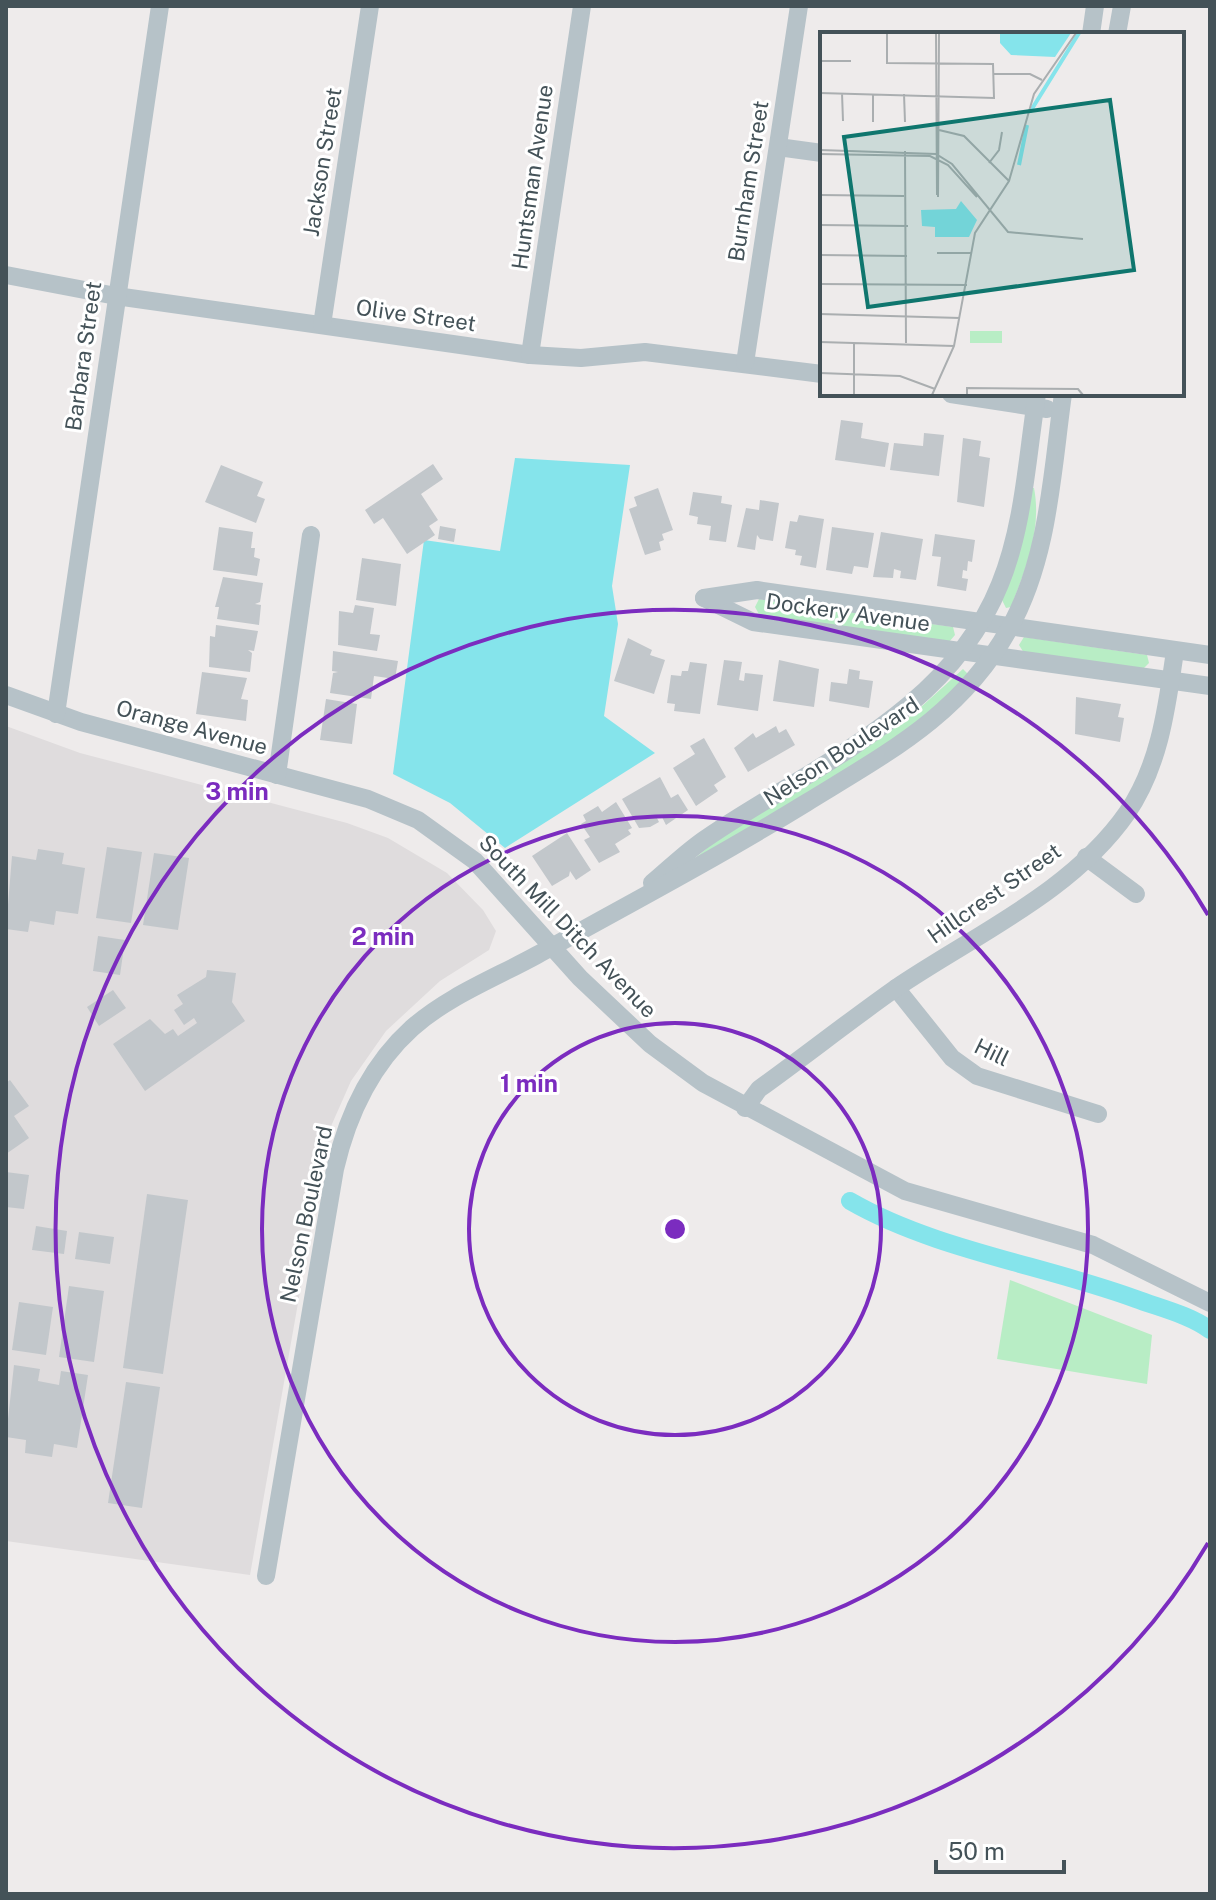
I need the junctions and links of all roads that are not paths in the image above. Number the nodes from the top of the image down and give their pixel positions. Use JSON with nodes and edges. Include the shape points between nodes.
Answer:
{"nodes":[{"id":1,"x":160,"y":6,"type":"edge"},
{"id":2,"x":370,"y":6,"type":"edge"},
{"id":3,"x":582,"y":6,"type":"edge"},
{"id":4,"x":799,"y":6,"type":"edge"},
{"id":5,"x":1095,"y":6,"type":"edge"},
{"id":6,"x":1122,"y":6,"type":"edge"},
{"id":7,"x":1091,"y":32,"type":"edge"},
{"id":8,"x":1117,"y":32,"type":"edge"},
{"id":9,"x":778,"y":147,"type":"junction"},
{"id":10,"x":820,"y":153,"type":"edge"},
{"id":11,"x":6,"y":275,"type":"edge"},
{"id":12,"x":116,"y":296,"type":"junction"},
{"id":13,"x":322,"y":325,"type":"junction"},
{"id":14,"x":530,"y":355,"type":"junction"},
{"id":15,"x":745,"y":363,"type":"junction"},
{"id":16,"x":820,"y":374,"type":"edge"},
{"id":17,"x":979,"y":396,"type":"edge"},
{"id":18,"x":1036,"y":400,"type":"edge"},
{"id":19,"x":1062,"y":403,"type":"edge"},
{"id":20,"x":311,"y":535,"type":"dead end"},
{"id":21,"x":982,"y":621,"type":"junction"},
{"id":22,"x":1011,"y":626,"type":"junction"},
{"id":23,"x":1175,"y":651,"type":"junction"},
{"id":24,"x":961,"y":652,"type":"junction"},
{"id":25,"x":1210,"y":655,"type":"edge"},
{"id":26,"x":992,"y":656,"type":"junction"},
{"id":27,"x":1171,"y":681,"type":"junction"},
{"id":28,"x":1210,"y":686,"type":"edge"},
{"id":29,"x":6,"y":695,"type":"edge"},
{"id":30,"x":56,"y":714,"type":"junction"},
{"id":31,"x":277,"y":775,"type":"junction"},
{"id":32,"x":368,"y":799,"type":"joint"},
{"id":33,"x":1086,"y":857,"type":"junction"},
{"id":34,"x":1136,"y":894,"type":"dead end"},
{"id":35,"x":625,"y":905,"type":"junction"},
{"id":36,"x":551,"y":948,"type":"junction"},
{"id":37,"x":896,"y":988,"type":"junction"},
{"id":38,"x":745,"y":1108,"type":"junction"},
{"id":39,"x":1098,"y":1114,"type":"dead end"},
{"id":40,"x":1210,"y":1303,"type":"edge"},
{"id":41,"x":266,"y":1576,"type":"dead end"}],
"edges":[{"from":1,"to":12,"type":"street","name":"Barbara Street"},
{"from":2,"to":13,"type":"street","name":"Jackson Street"},
{"from":3,"to":14,"type":"street","name":"Huntsman Avenue"},
{"from":4,"to":9,"type":"street","name":"Burnham Street"},
{"from":5,"to":7,"type":"street"},
{"from":6,"to":8,"type":"street"},
{"from":9,"to":10,"type":"street"},
{"from":9,"to":15,"type":"street","name":"Burnham Street"},
{"from":11,"to":12,"type":"street","name":"Olive Street"},
{"from":12,"to":13,"type":"street","name":"Olive Street"},
{"from":12,"to":30,"type":"street","name":"Barbara Street"},
{"from":13,"to":14,"type":"street","name":"Olive Street"},
{"from":14,"to":15,"type":"street","name":"Olive Street","via":[[581,358],[645,352]]},
{"from":15,"to":16,"type":"street","name":"Olive Street"},
{"from":17,"to":18,"type":"street"},
{"from":18,"to":19,"type":"street"},
{"from":18,"to":21,"type":"street","name":"Nelson Boulevard","via":[[1011,551]]},
{"from":19,"to":22,"type":"street","name":"Nelson Boulevard","via":[[1040,545]]},
{"from":20,"to":31,"type":"street"},
{"from":21,"to":22,"type":"street","name":"Dockery Avenue"},
{"from":21,"to":24,"type":"street","name":"Nelson Boulevard"},
{"from":21,"to":24,"type":"street","name":"Dockery Avenue","via":[[757,590],[704,598],[753,622]]},
{"from":22,"to":23,"type":"street","name":"Dockery Avenue"},
{"from":22,"to":26,"type":"street","name":"Nelson Boulevard"},
{"from":23,"to":25,"type":"street","name":"Dockery Avenue"},
{"from":23,"to":27,"type":"street","name":"Hillcrest Street"},
{"from":24,"to":26,"type":"street","name":"Dockery Avenue"},
{"from":24,"to":35,"type":"street","name":"Nelson Boulevard","via":[[904,711],[705,839]]},
{"from":26,"to":27,"type":"street","name":"Dockery Avenue"},
{"from":26,"to":35,"type":"street","name":"Nelson Boulevard","via":[[960,696],[920,732],[711,862]]},
{"from":27,"to":28,"type":"street","name":"Dockery Avenue"},
{"from":27,"to":33,"type":"street","name":"Hillcrest Street","via":[[1155,754],[1138,793],[1108,838]]},
{"from":29,"to":30,"type":"street","name":"Orange Avenue"},
{"from":30,"to":31,"type":"street","name":"Orange Avenue"},
{"from":31,"to":32,"type":"street","name":"Orange Avenue"},
{"from":32,"to":36,"type":"street","name":"South Mill Ditch Avenue","via":[[418,820],[460,849]]},
{"from":33,"to":34,"type":"street"},
{"from":33,"to":37,"type":"street","name":"Hillcrest Street","via":[[1047,891]]},
{"from":35,"to":36,"type":"street","name":"Nelson Boulevard"},
{"from":36,"to":38,"type":"street","name":"South Mill Ditch Avenue","via":[[650,1044]]},
{"from":36,"to":41,"type":"street","name":"Nelson Boulevard","via":[[455,998],[413,1027],[374,1074],[349,1123],[335,1169]]},
{"from":37,"to":38,"type":"street","name":"Hillcrest Street","via":[[759,1089]]},
{"from":37,"to":39,"type":"street","name":"Hill","via":[[952,1058],[977,1076]]},
{"from":38,"to":40,"type":"street","name":"South Mill Ditch Avenue","via":[[905,1191],[1093,1245]]}]}
